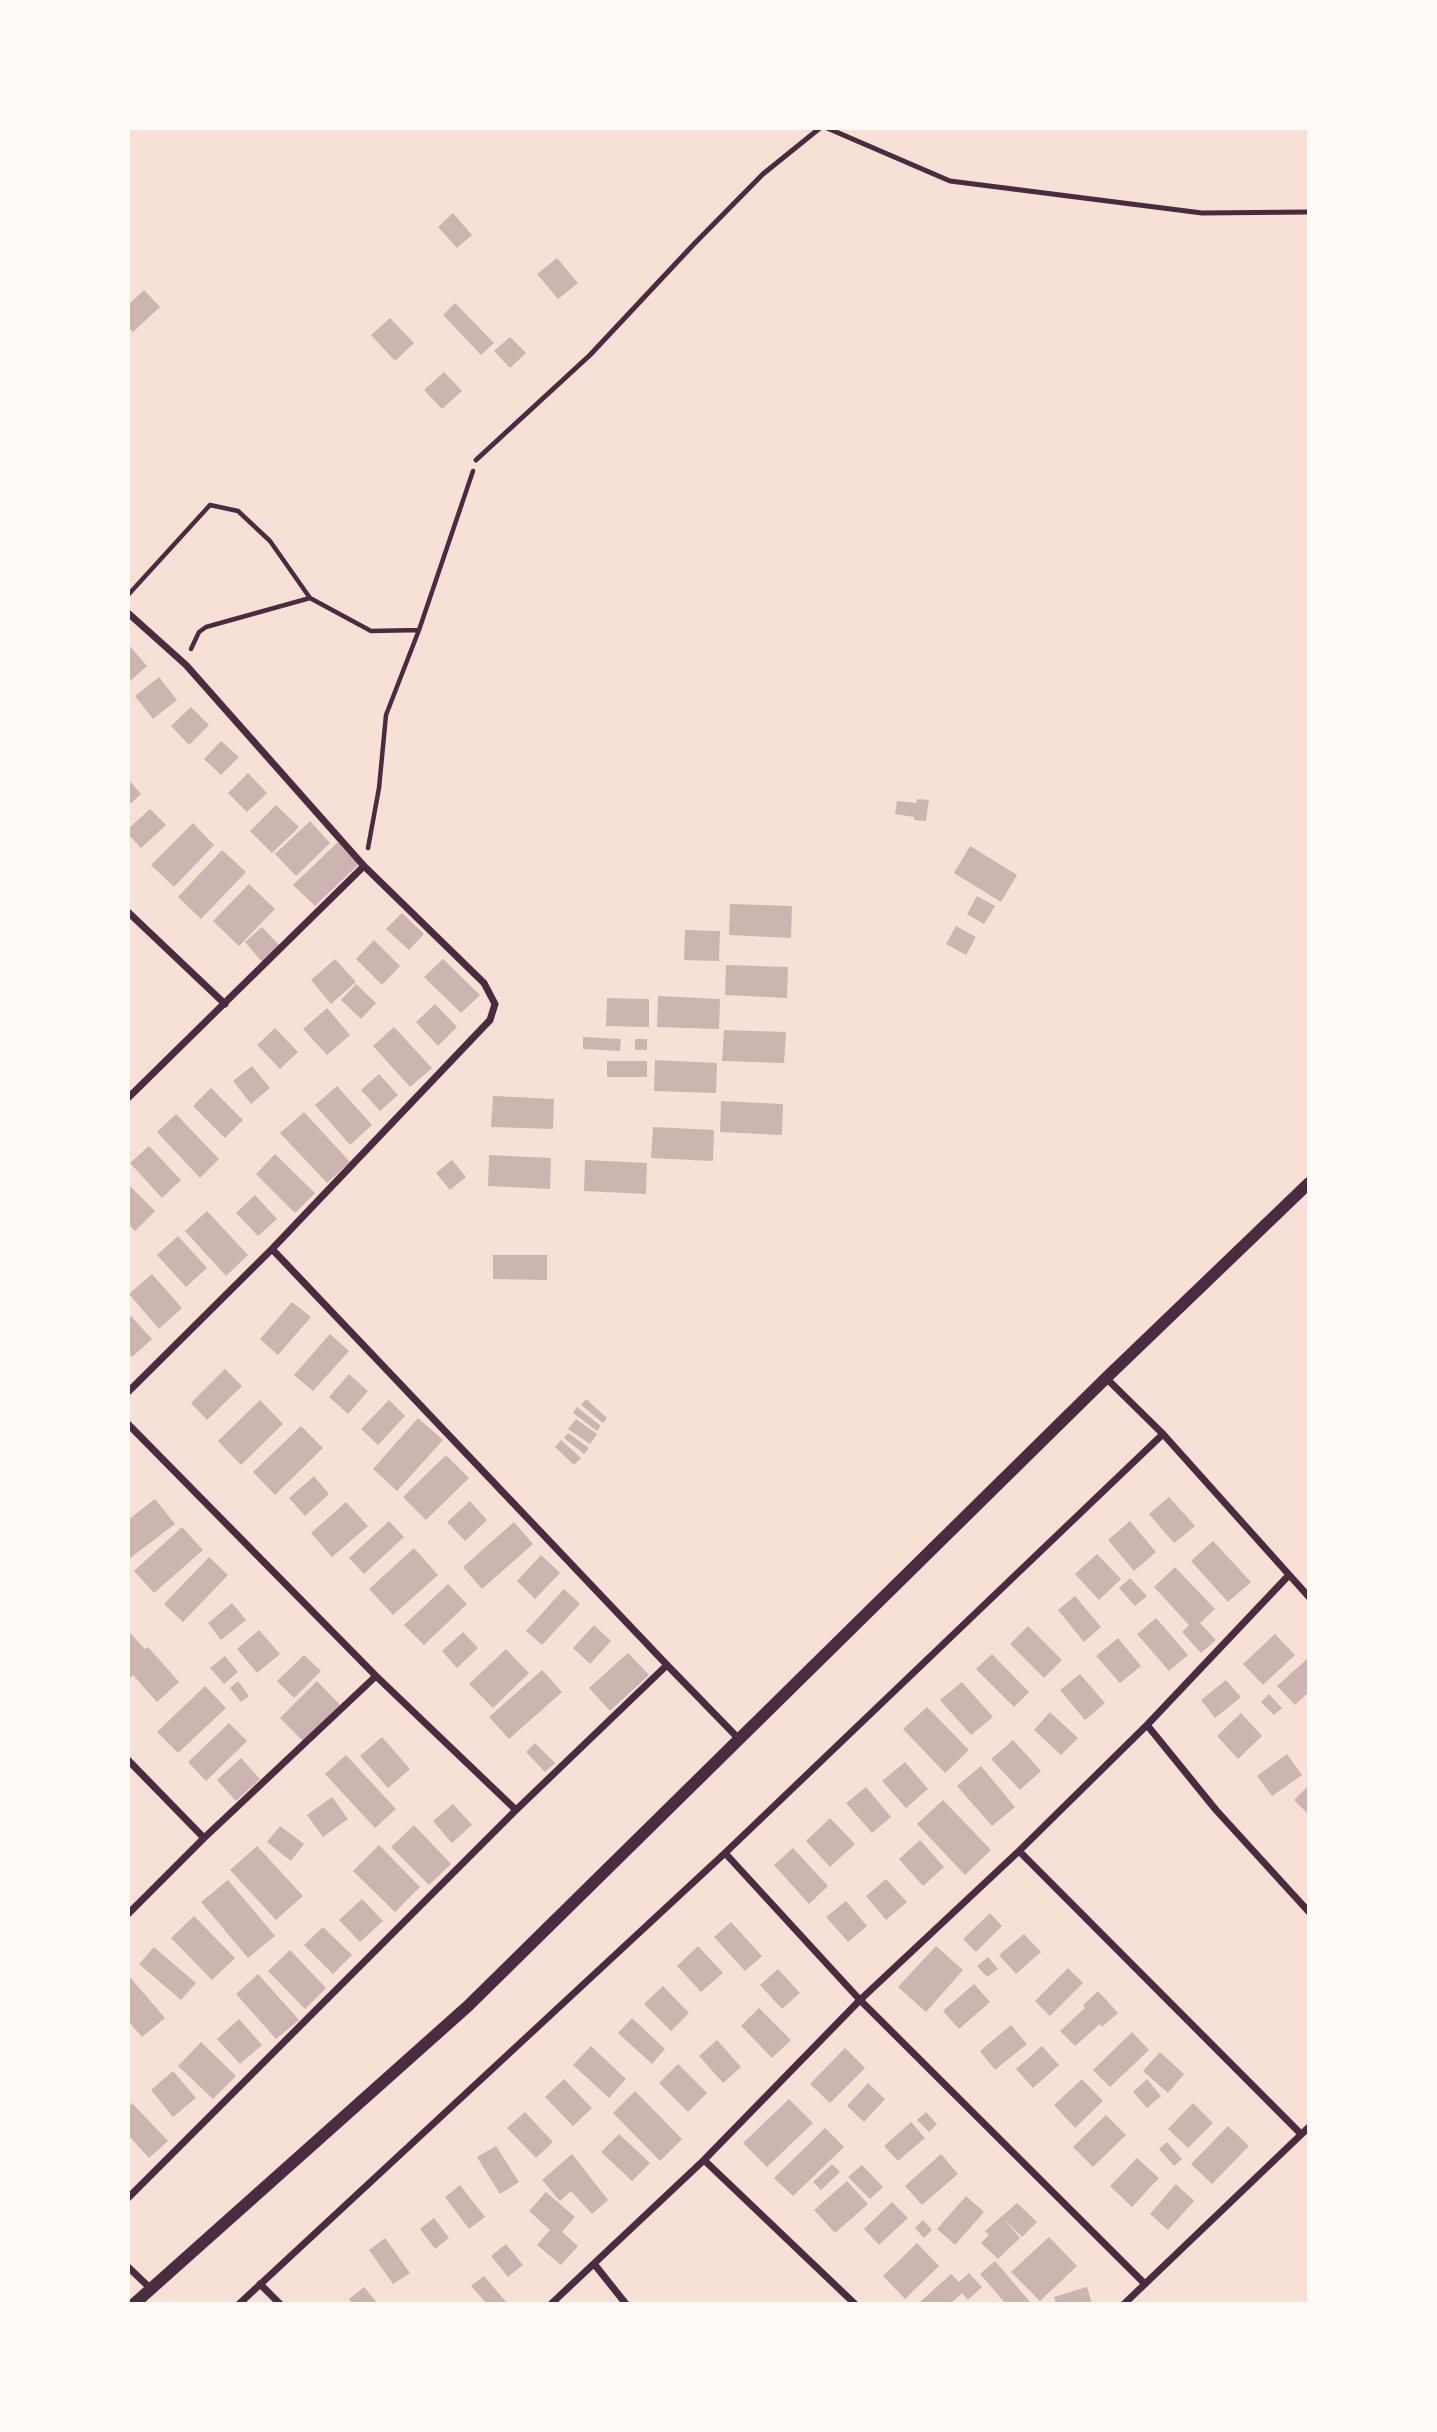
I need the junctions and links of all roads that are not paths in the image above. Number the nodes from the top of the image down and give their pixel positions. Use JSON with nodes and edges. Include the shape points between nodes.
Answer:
{"nodes":[{"id":1,"x":820,"y":128,"type":"edge"},
{"id":2,"x":827,"y":128,"type":"edge"},
{"id":3,"x":1309,"y":212,"type":"edge"},
{"id":4,"x":476,"y":460,"type":"road end"},
{"id":5,"x":128,"y":613,"type":"edge"},
{"id":6,"x":364,"y":866,"type":"junction"},
{"id":7,"x":128,"y":912,"type":"edge"},
{"id":8,"x":225,"y":1004,"type":"junction"},
{"id":9,"x":128,"y":1098,"type":"edge"},
{"id":10,"x":1309,"y":1183,"type":"edge"},
{"id":11,"x":272,"y":1249,"type":"junction"},
{"id":12,"x":1106,"y":1378,"type":"junction"},
{"id":13,"x":128,"y":1392,"type":"edge"},
{"id":14,"x":128,"y":1424,"type":"edge"},
{"id":15,"x":1163,"y":1434,"type":"junction"},
{"id":16,"x":1289,"y":1575,"type":"junction"},
{"id":17,"x":1309,"y":1597,"type":"edge"},
{"id":18,"x":667,"y":1665,"type":"junction"},
{"id":19,"x":376,"y":1676,"type":"junction"},
{"id":20,"x":1147,"y":1725,"type":"junction"},
{"id":21,"x":739,"y":1739,"type":"junction"},
{"id":22,"x":128,"y":1760,"type":"edge"},
{"id":23,"x":516,"y":1810,"type":"junction"},
{"id":24,"x":204,"y":1838,"type":"junction"},
{"id":25,"x":1019,"y":1851,"type":"junction"},
{"id":26,"x":726,"y":1853,"type":"junction"},
{"id":27,"x":1309,"y":1912,"type":"edge"},
{"id":28,"x":128,"y":1914,"type":"edge"},
{"id":29,"x":860,"y":2000,"type":"junction"},
{"id":30,"x":1309,"y":2127,"type":"edge"},
{"id":31,"x":1301,"y":2134,"type":"junction"},
{"id":32,"x":704,"y":2160,"type":"junction"},
{"id":33,"x":128,"y":2198,"type":"edge"},
{"id":34,"x":595,"y":2265,"type":"junction"},
{"id":35,"x":128,"y":2267,"type":"edge"},
{"id":36,"x":260,"y":2284,"type":"junction"},
{"id":37,"x":1145,"y":2284,"type":"junction"},
{"id":38,"x":150,"y":2288,"type":"junction"},
{"id":39,"x":134,"y":2304,"type":"edge"},
{"id":40,"x":239,"y":2304,"type":"edge"},
{"id":41,"x":280,"y":2304,"type":"edge"},
{"id":42,"x":551,"y":2304,"type":"edge"},
{"id":43,"x":626,"y":2304,"type":"edge"},
{"id":44,"x":855,"y":2304,"type":"edge"},
{"id":45,"x":1124,"y":2304,"type":"edge"}],
"edges":[{"from":1,"to":4,"type":"lane","via":[[763,174],[590,355]]},
{"from":2,"to":3,"type":"lane","via":[[950,181],[1202,213]]},
{"from":5,"to":6,"type":"street","via":[[186,665]]},
{"from":6,"to":8,"type":"street"},
{"from":6,"to":11,"type":"street","via":[[484,983],[495,1004],[490,1020]]},
{"from":7,"to":8,"type":"street"},
{"from":8,"to":9,"type":"street"},
{"from":10,"to":12,"type":"street"},
{"from":11,"to":13,"type":"street"},
{"from":11,"to":18,"type":"street"},
{"from":12,"to":15,"type":"street"},
{"from":12,"to":21,"type":"street"},
{"from":14,"to":19,"type":"street"},
{"from":15,"to":16,"type":"street"},
{"from":15,"to":26,"type":"street"},
{"from":16,"to":17,"type":"street"},
{"from":16,"to":20,"type":"street"},
{"from":18,"to":21,"type":"street"},
{"from":18,"to":23,"type":"street"},
{"from":19,"to":23,"type":"street"},
{"from":19,"to":24,"type":"street"},
{"from":20,"to":25,"type":"street"},
{"from":20,"to":27,"type":"street","via":[[1216,1811]]},
{"from":21,"to":38,"type":"street","via":[[468,2006]]},
{"from":22,"to":24,"type":"street"},
{"from":23,"to":33,"type":"street"},
{"from":24,"to":28,"type":"street"},
{"from":25,"to":29,"type":"street"},
{"from":25,"to":31,"type":"street"},
{"from":26,"to":29,"type":"street"},
{"from":26,"to":36,"type":"street"},
{"from":29,"to":32,"type":"street"},
{"from":29,"to":37,"type":"street"},
{"from":30,"to":31,"type":"street"},
{"from":31,"to":37,"type":"street"},
{"from":32,"to":34,"type":"street"},
{"from":32,"to":44,"type":"street"},
{"from":34,"to":42,"type":"street"},
{"from":34,"to":43,"type":"street"},
{"from":35,"to":38,"type":"street"},
{"from":36,"to":40,"type":"street"},
{"from":36,"to":41,"type":"street"},
{"from":37,"to":45,"type":"street"},
{"from":38,"to":39,"type":"street"}]}
